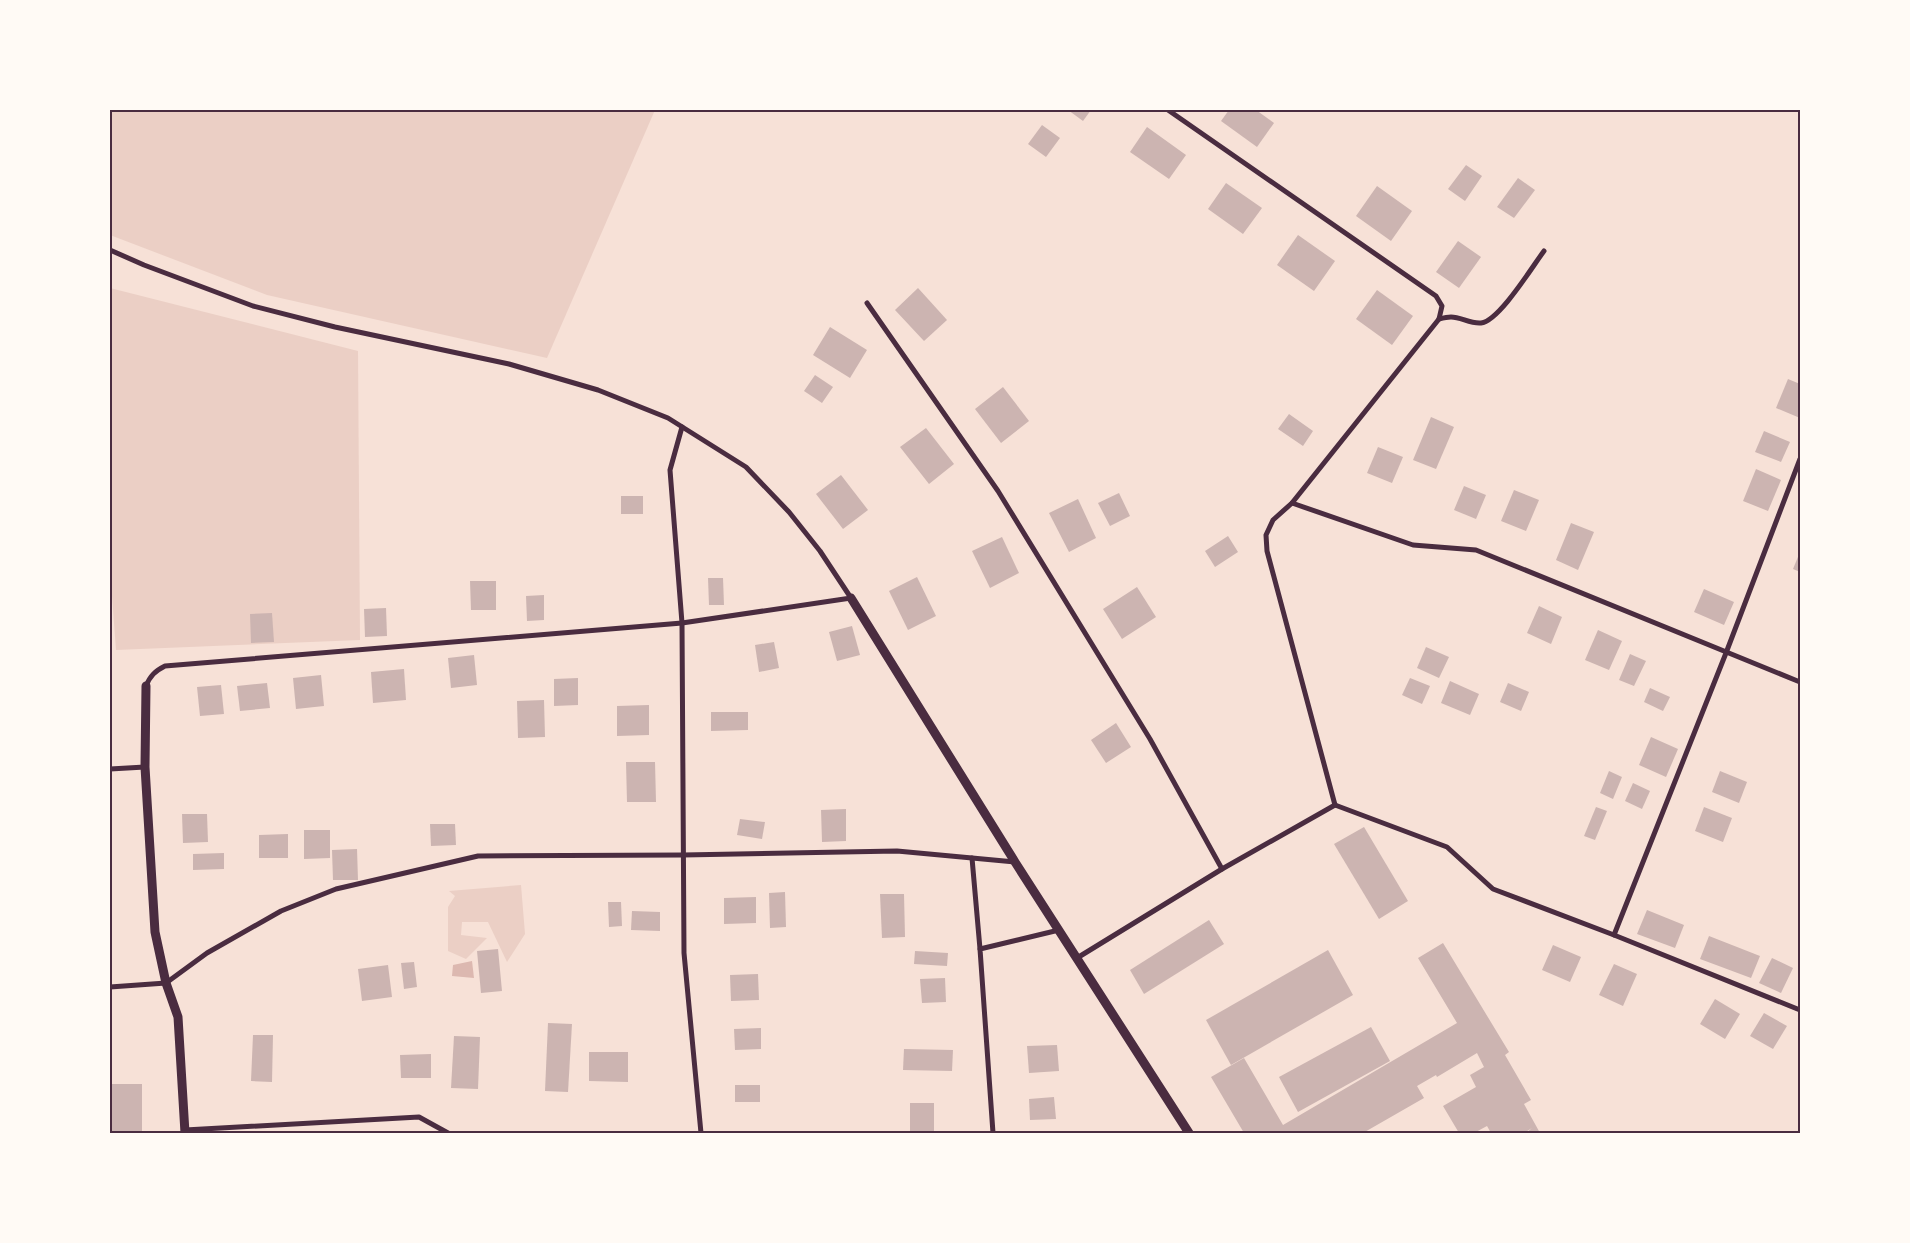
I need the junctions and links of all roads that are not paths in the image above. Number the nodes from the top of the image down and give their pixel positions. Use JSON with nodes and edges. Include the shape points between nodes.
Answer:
{"nodes":[{"id":1,"x":1168,"y":110,"type":"edge"},
{"id":2,"x":110,"y":250,"type":"edge"},
{"id":3,"x":1544,"y":251,"type":"dead end"},
{"id":4,"x":867,"y":303,"type":"dead end"},
{"id":5,"x":1440,"y":319,"type":"junction"},
{"id":6,"x":682,"y":427,"type":"junction"},
{"id":7,"x":1799,"y":461,"type":"edge"},
{"id":8,"x":1292,"y":504,"type":"junction"},
{"id":9,"x":851,"y":598,"type":"junction"},
{"id":10,"x":682,"y":623,"type":"junction"},
{"id":11,"x":1726,"y":653,"type":"junction"},
{"id":12,"x":1800,"y":682,"type":"edge"},
{"id":13,"x":146,"y":686,"type":"joint"},
{"id":14,"x":145,"y":767,"type":"junction"},
{"id":15,"x":110,"y":769,"type":"edge"},
{"id":16,"x":1335,"y":805,"type":"junction"},
{"id":17,"x":683,"y":855,"type":"junction"},
{"id":18,"x":972,"y":858,"type":"junction"},
{"id":19,"x":1015,"y":862,"type":"junction"},
{"id":20,"x":1222,"y":869,"type":"junction"},
{"id":21,"x":1059,"y":930,"type":"junction"},
{"id":22,"x":1614,"y":935,"type":"junction"},
{"id":23,"x":980,"y":949,"type":"junction"},
{"id":24,"x":1077,"y":958,"type":"junction"},
{"id":25,"x":166,"y":983,"type":"junction"},
{"id":26,"x":110,"y":987,"type":"edge"},
{"id":27,"x":1800,"y":1010,"type":"edge"},
{"id":28,"x":185,"y":1132,"type":"edge"},
{"id":29,"x":448,"y":1133,"type":"edge"},
{"id":30,"x":701,"y":1133,"type":"edge"},
{"id":31,"x":993,"y":1133,"type":"edge"},
{"id":32,"x":1190,"y":1133,"type":"edge"}],
"edges":[{"from":1,"to":5,"type":"street","via":[[1436,296],[1442,306]]},
{"from":2,"to":6,"type":"street","via":[[144,266],[253,306],[508,364],[598,390],[668,418]]},
{"from":3,"to":5,"type":"street","via":[[1492,319],[1474,323],[1451,317]]},
{"from":4,"to":20,"type":"street","via":[[998,491],[1150,739]]},
{"from":5,"to":8,"type":"street"},
{"from":6,"to":9,"type":"street","via":[[746,467],[789,512]]},
{"from":6,"to":10,"type":"street","via":[[670,470]]},
{"from":7,"to":11,"type":"street"},
{"from":8,"to":11,"type":"street","via":[[1413,545],[1476,550]]},
{"from":8,"to":16,"type":"street","via":[[1273,520],[1266,535],[1268,551]]},
{"from":9,"to":10,"type":"street"},
{"from":9,"to":19,"type":"street"},
{"from":10,"to":13,"type":"street","via":[[165,666],[155,671]]},
{"from":10,"to":17,"type":"street"},
{"from":11,"to":12,"type":"street"},
{"from":11,"to":22,"type":"street"},
{"from":13,"to":14,"type":"street"},
{"from":14,"to":15,"type":"street"},
{"from":14,"to":25,"type":"street","via":[[155,932]]},
{"from":16,"to":20,"type":"street"},
{"from":16,"to":22,"type":"street","via":[[1447,847],[1493,889]]},
{"from":17,"to":18,"type":"street","via":[[897,851]]},
{"from":17,"to":25,"type":"street","via":[[478,856],[336,889],[273,916],[208,953]]},
{"from":17,"to":30,"type":"street","via":[[684,953]]},
{"from":18,"to":19,"type":"street"},
{"from":18,"to":23,"type":"street"},
{"from":19,"to":21,"type":"street"},
{"from":20,"to":24,"type":"street"},
{"from":21,"to":23,"type":"street"},
{"from":21,"to":24,"type":"street"},
{"from":22,"to":27,"type":"street"},
{"from":23,"to":31,"type":"street"},
{"from":24,"to":32,"type":"street"},
{"from":25,"to":26,"type":"street"},
{"from":25,"to":28,"type":"street","via":[[178,1017]]},
{"from":28,"to":29,"type":"street","via":[[419,1116]]}]}
